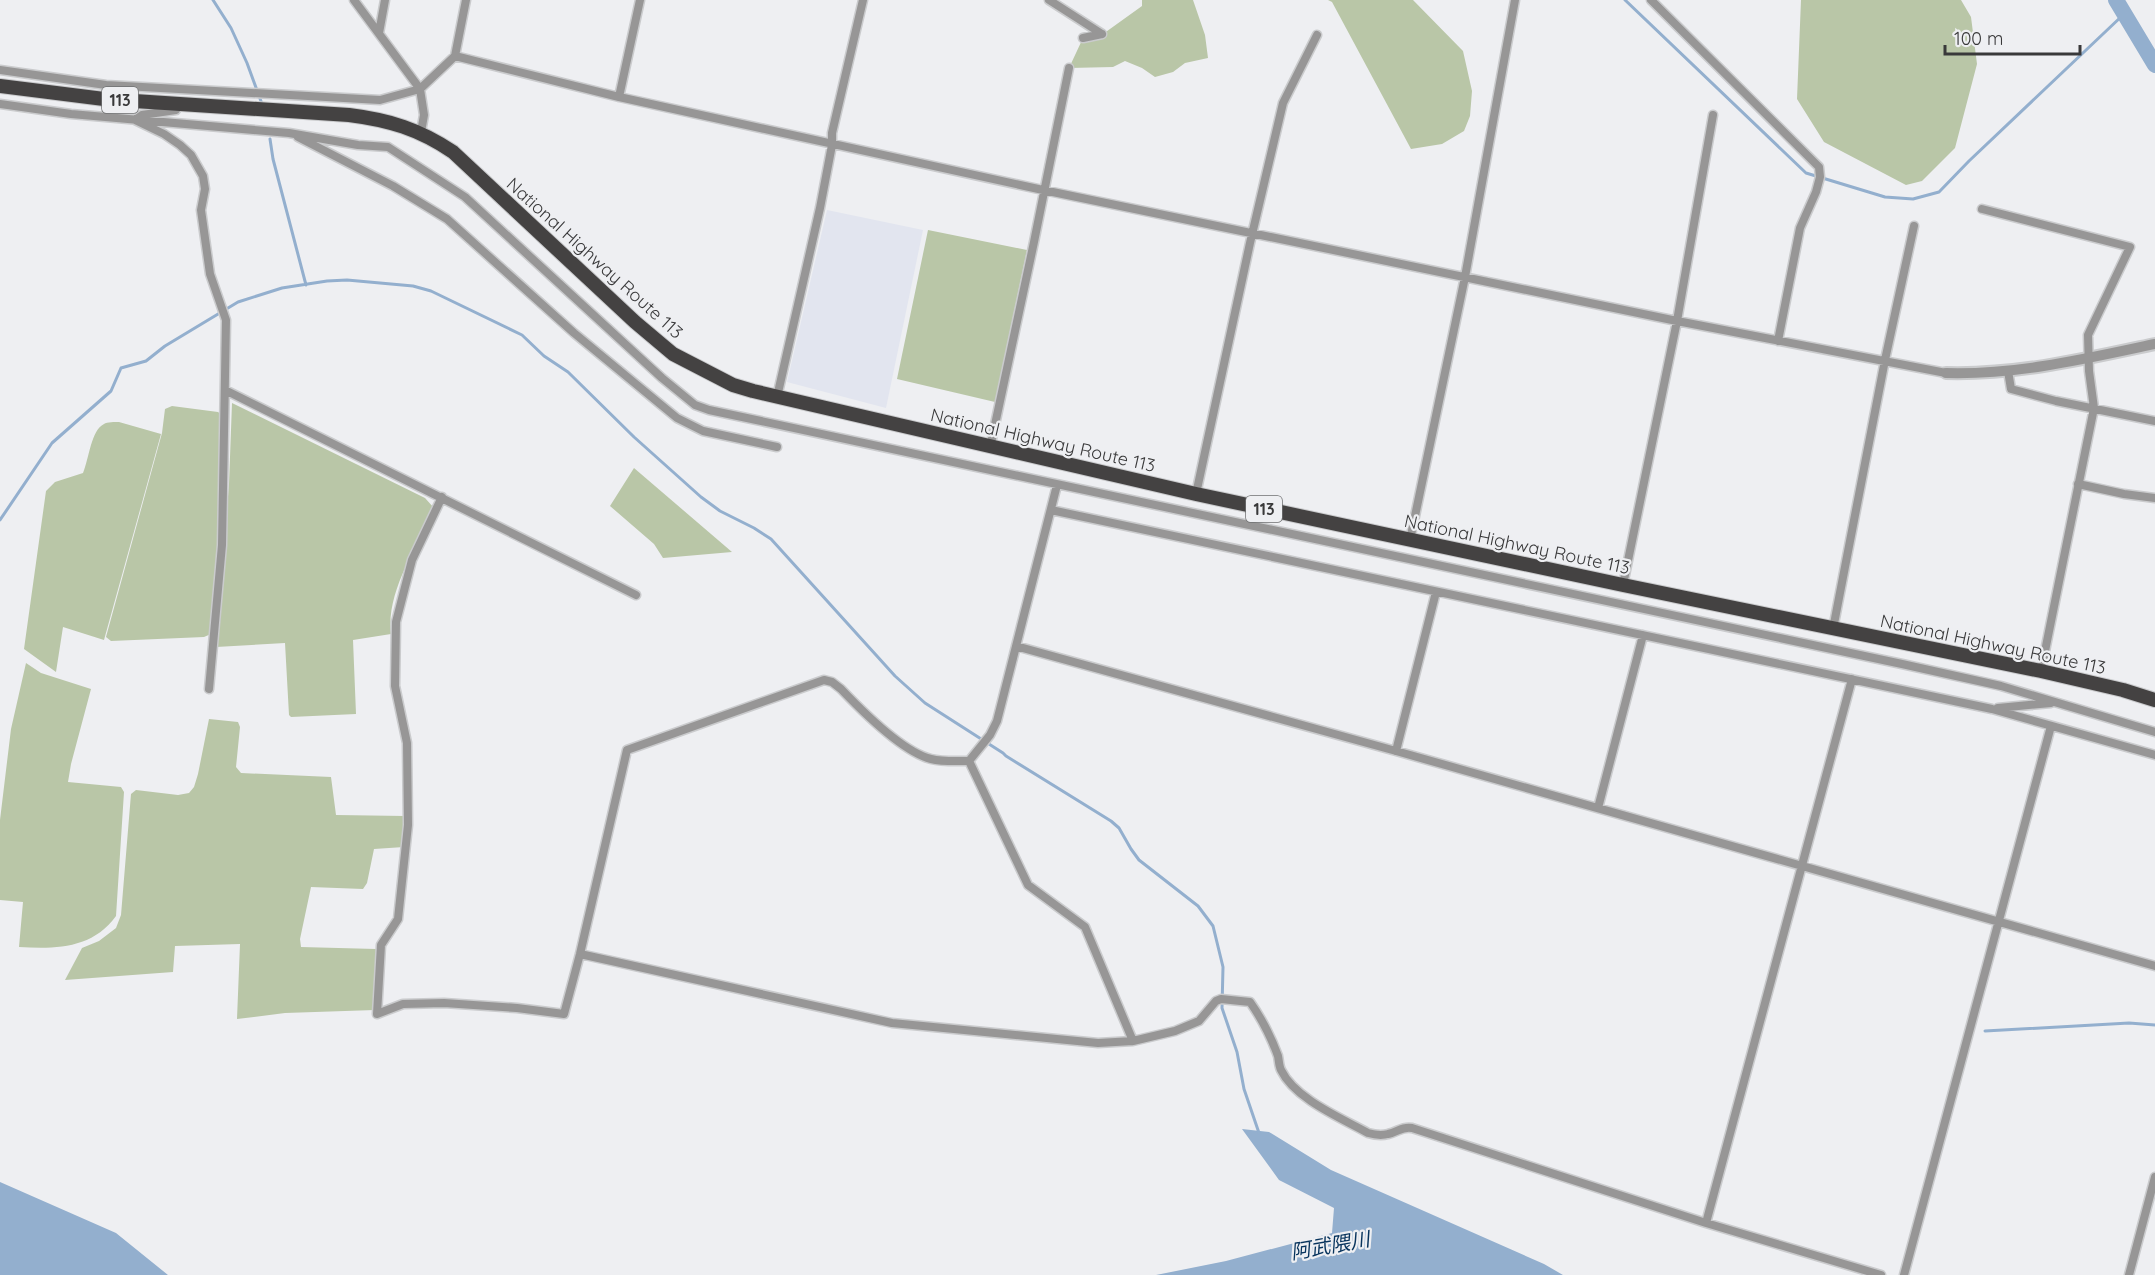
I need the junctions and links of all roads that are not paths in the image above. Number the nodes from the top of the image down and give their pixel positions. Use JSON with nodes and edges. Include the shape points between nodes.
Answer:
{"nodes":[{"id":1,"x":354,"y":0,"type":"edge"},
{"id":2,"x":385,"y":0,"type":"edge"},
{"id":3,"x":466,"y":0,"type":"edge"},
{"id":4,"x":640,"y":0,"type":"edge"},
{"id":5,"x":863,"y":0,"type":"edge"},
{"id":6,"x":1049,"y":0,"type":"edge"},
{"id":7,"x":1515,"y":0,"type":"edge"},
{"id":8,"x":1651,"y":0,"type":"edge"},
{"id":9,"x":379,"y":33,"type":"junction"},
{"id":10,"x":1317,"y":35,"type":"dead end"},
{"id":11,"x":1083,"y":38,"type":"dead end"},
{"id":12,"x":455,"y":56,"type":"junction"},
{"id":13,"x":1069,"y":68,"type":"dead end"},
{"id":14,"x":0,"y":70,"type":"edge"},
{"id":15,"x":0,"y":86,"type":"edge"},
{"id":16,"x":420,"y":89,"type":"junction"},
{"id":17,"x":619,"y":97,"type":"junction"},
{"id":18,"x":0,"y":104,"type":"edge"},
{"id":19,"x":179,"y":104,"type":"junction"},
{"id":20,"x":1713,"y":115,"type":"dead end"},
{"id":21,"x":135,"y":120,"type":"junction"},
{"id":22,"x":421,"y":132,"type":"junction"},
{"id":23,"x":289,"y":133,"type":"junction"},
{"id":24,"x":832,"y":145,"type":"junction"},
{"id":25,"x":1043,"y":190,"type":"junction"},
{"id":26,"x":1982,"y":209,"type":"dead end"},
{"id":27,"x":1914,"y":226,"type":"dead end"},
{"id":28,"x":1252,"y":234,"type":"junction"},
{"id":29,"x":1465,"y":277,"type":"junction"},
{"id":30,"x":1677,"y":321,"type":"junction"},
{"id":31,"x":1778,"y":341,"type":"junction"},
{"id":32,"x":2155,"y":344,"type":"edge"},
{"id":33,"x":2089,"y":358,"type":"junction"},
{"id":34,"x":1885,"y":360,"type":"junction"},
{"id":35,"x":2008,"y":371,"type":"junction"},
{"id":36,"x":1946,"y":373,"type":"joint"},
{"id":37,"x":225,"y":390,"type":"junction"},
{"id":38,"x":777,"y":397,"type":"junction"},
{"id":39,"x":2094,"y":408,"type":"junction"},
{"id":40,"x":2155,"y":421,"type":"edge"},
{"id":41,"x":777,"y":447,"type":"dead end"},
{"id":42,"x":990,"y":448,"type":"junction"},
{"id":43,"x":2078,"y":484,"type":"junction"},
{"id":44,"x":1057,"y":485,"type":"junction"},
{"id":45,"x":1196,"y":494,"type":"junction"},
{"id":46,"x":442,"y":497,"type":"junction"},
{"id":47,"x":2155,"y":498,"type":"edge"},
{"id":48,"x":1051,"y":510,"type":"junction"},
{"id":49,"x":1410,"y":540,"type":"junction"},
{"id":50,"x":1623,"y":585,"type":"junction"},
{"id":51,"x":1436,"y":592,"type":"junction"},
{"id":52,"x":636,"y":595,"type":"dead end"},
{"id":53,"x":1833,"y":629,"type":"junction"},
{"id":54,"x":1643,"y":635,"type":"junction"},
{"id":55,"x":1016,"y":646,"type":"junction"},
{"id":56,"x":2041,"y":671,"type":"junction"},
{"id":57,"x":1852,"y":679,"type":"junction"},
{"id":58,"x":209,"y":689,"type":"dead end"},
{"id":59,"x":2155,"y":700,"type":"edge"},
{"id":60,"x":2054,"y":702,"type":"junction"},
{"id":61,"x":1992,"y":709,"type":"junction"},
{"id":62,"x":2051,"y":726,"type":"junction"},
{"id":63,"x":2155,"y":732,"type":"edge"},
{"id":64,"x":1396,"y":751,"type":"junction"},
{"id":65,"x":2155,"y":755,"type":"edge"},
{"id":66,"x":969,"y":761,"type":"junction"},
{"id":67,"x":1598,"y":808,"type":"junction"},
{"id":68,"x":1802,"y":866,"type":"junction"},
{"id":69,"x":1998,"y":921,"type":"junction"},
{"id":70,"x":580,"y":954,"type":"junction"},
{"id":71,"x":2155,"y":966,"type":"edge"},
{"id":72,"x":1133,"y":1041,"type":"junction"},
{"id":73,"x":2155,"y":1177,"type":"edge"},
{"id":74,"x":1706,"y":1223,"type":"junction"},
{"id":75,"x":1881,"y":1275,"type":"edge"},
{"id":76,"x":1904,"y":1275,"type":"edge"},
{"id":77,"x":2129,"y":1275,"type":"edge"}],
"edges":[{"from":1,"to":9,"type":"street"},
{"from":2,"to":9,"type":"street"},
{"from":3,"to":12,"type":"street"},
{"from":4,"to":17,"type":"street"},
{"from":5,"to":24,"type":"street"},
{"from":6,"to":11,"type":"street","via":[[1102,34]]},
{"from":7,"to":29,"type":"street"},
{"from":8,"to":31,"type":"street","via":[[1819,167],[1816,192],[1800,228]]},
{"from":9,"to":16,"type":"street"},
{"from":10,"to":28,"type":"street","via":[[1283,103]]},
{"from":12,"to":16,"type":"street"},
{"from":12,"to":17,"type":"street"},
{"from":13,"to":25,"type":"street"},
{"from":14,"to":16,"type":"street","via":[[106,85],[265,95],[380,100]]},
{"from":15,"to":19,"type":"highway","name":"National Highway Route 113","number":"113","via":[[68,96]]},
{"from":16,"to":22,"type":"street","via":[[424,115]]},
{"from":17,"to":24,"type":"street"},
{"from":18,"to":21,"type":"street"},
{"from":19,"to":21,"type":"street","via":[[176,110],[142,115]]},
{"from":19,"to":22,"type":"highway","name":"National Highway Route 113","number":"113","via":[[365,117]]},
{"from":20,"to":30,"type":"street"},
{"from":21,"to":23,"type":"street"},
{"from":21,"to":37,"type":"street","via":[[180,145],[203,176],[201,210],[210,274],[226,320]]},
{"from":22,"to":38,"type":"highway","name":"National Highway Route 113","number":"113","via":[[453,152],[673,354],[733,385]]},
{"from":23,"to":41,"type":"street","via":[[393,186],[447,219],[574,333],[677,418],[703,431]]},
{"from":23,"to":44,"type":"street","via":[[388,147],[457,192],[695,405]]},
{"from":24,"to":25,"type":"street"},
{"from":24,"to":38,"type":"street"},
{"from":25,"to":28,"type":"street"},
{"from":25,"to":42,"type":"street"},
{"from":26,"to":33,"type":"street","via":[[2130,247],[2088,335]]},
{"from":27,"to":34,"type":"street"},
{"from":28,"to":29,"type":"street"},
{"from":28,"to":45,"type":"street"},
{"from":29,"to":30,"type":"street"},
{"from":29,"to":49,"type":"street"},
{"from":30,"to":31,"type":"street"},
{"from":30,"to":50,"type":"street"},
{"from":31,"to":34,"type":"street"},
{"from":32,"to":33,"type":"street"},
{"from":33,"to":35,"type":"street"},
{"from":33,"to":39,"type":"street"},
{"from":34,"to":36,"type":"street"},
{"from":34,"to":53,"type":"street"},
{"from":35,"to":36,"type":"street"},
{"from":35,"to":39,"type":"street","via":[[2011,389]]},
{"from":37,"to":46,"type":"street"},
{"from":37,"to":58,"type":"street","via":[[222,545]]},
{"from":38,"to":42,"type":"highway","name":"National Highway Route 113","number":"113"},
{"from":39,"to":40,"type":"street"},
{"from":39,"to":43,"type":"street"},
{"from":42,"to":45,"type":"highway","name":"National Highway Route 113","number":"113"},
{"from":43,"to":47,"type":"street"},
{"from":43,"to":56,"type":"street"},
{"from":44,"to":48,"type":"street"},
{"from":44,"to":60,"type":"street","via":[[1891,661]]},
{"from":45,"to":49,"type":"highway","name":"National Highway Route 113","number":"113"},
{"from":46,"to":52,"type":"street"},
{"from":46,"to":70,"type":"street","via":[[412,560],[396,622],[395,686],[406,743],[408,825],[398,919],[381,945],[377,1014],[403,1004],[444,1003],[564,1014]]},
{"from":48,"to":51,"type":"street"},
{"from":48,"to":55,"type":"street"},
{"from":49,"to":50,"type":"highway","name":"National Highway Route 113","number":"113"},
{"from":50,"to":53,"type":"highway","name":"National Highway Route 113","number":"113"},
{"from":51,"to":54,"type":"street"},
{"from":51,"to":64,"type":"street"},
{"from":53,"to":56,"type":"highway","name":"National Highway Route 113","number":"113"},
{"from":54,"to":57,"type":"street"},
{"from":54,"to":67,"type":"street"},
{"from":55,"to":64,"type":"street"},
{"from":55,"to":66,"type":"street","via":[[997,721]]},
{"from":56,"to":59,"type":"highway","name":"National Highway Route 113","number":"113"},
{"from":57,"to":61,"type":"street"},
{"from":57,"to":68,"type":"street"},
{"from":60,"to":61,"type":"street"},
{"from":60,"to":63,"type":"street"},
{"from":61,"to":62,"type":"street"},
{"from":62,"to":65,"type":"street"},
{"from":62,"to":69,"type":"street"},
{"from":64,"to":67,"type":"street"},
{"from":66,"to":70,"type":"street","via":[[931,759],[918,753],[893,737],[832,682],[824,680],[627,750]]},
{"from":66,"to":72,"type":"street","via":[[1028,885],[1085,927]]},
{"from":67,"to":68,"type":"street"},
{"from":68,"to":69,"type":"street"},
{"from":68,"to":74,"type":"street"},
{"from":69,"to":71,"type":"street"},
{"from":69,"to":76,"type":"street"},
{"from":70,"to":72,"type":"street","via":[[892,1023],[1098,1043]]},
{"from":72,"to":74,"type":"street","via":[[1199,1021],[1221,999],[1250,1002],[1263,1020],[1290,1083],[1368,1133],[1390,1134],[1405,1126]]},
{"from":73,"to":77,"type":"street"},
{"from":74,"to":75,"type":"street"}]}
